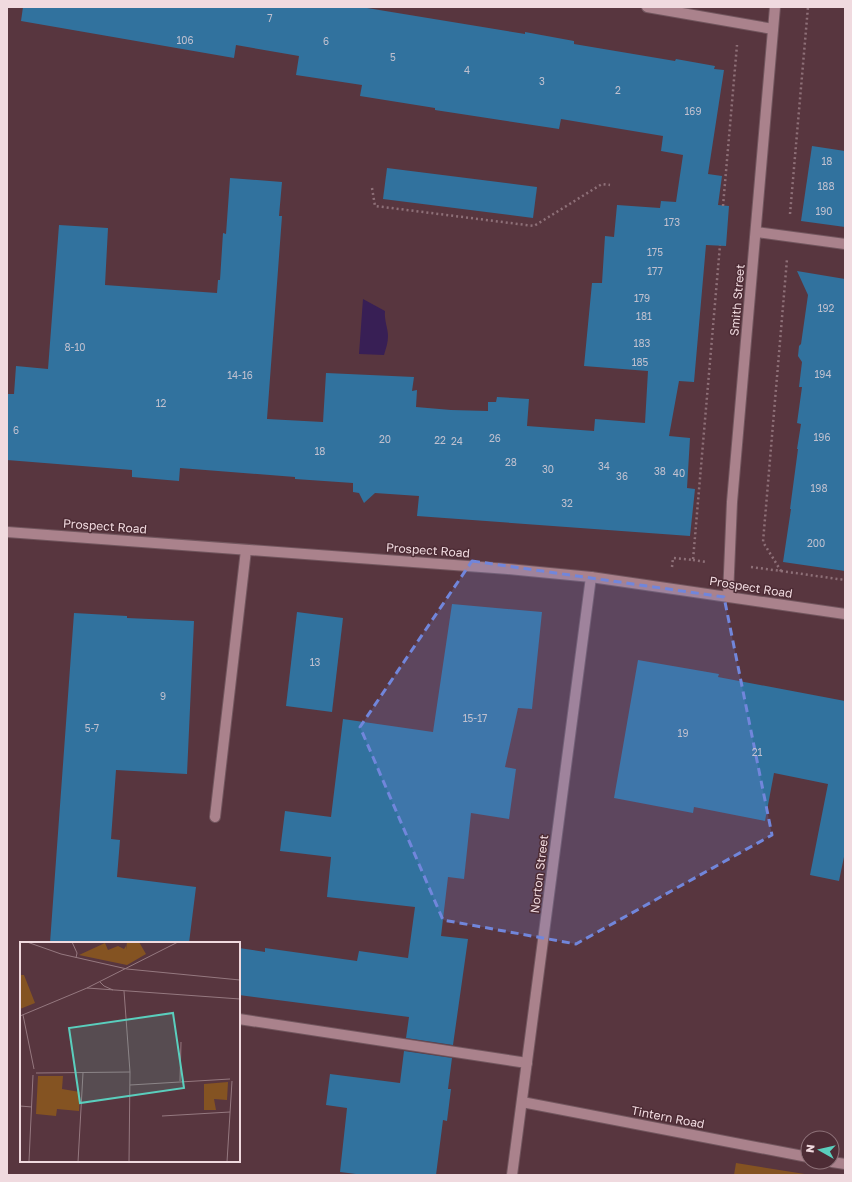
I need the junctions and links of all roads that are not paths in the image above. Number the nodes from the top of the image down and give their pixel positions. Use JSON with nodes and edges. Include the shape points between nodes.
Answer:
{"nodes":[{"id":1,"x":647,"y":7,"type":"edge"},
{"id":2,"x":775,"y":7,"type":"edge"},
{"id":3,"x":773,"y":29,"type":"junction"},
{"id":4,"x":756,"y":232,"type":"junction"},
{"id":5,"x":845,"y":244,"type":"edge"},
{"id":6,"x":7,"y":532,"type":"edge"},
{"id":7,"x":246,"y":550,"type":"junction"},
{"id":8,"x":591,"y":577,"type":"junction"},
{"id":9,"x":728,"y":596,"type":"junction"},
{"id":10,"x":845,"y":614,"type":"edge"},
{"id":11,"x":215,"y":817,"type":"dead end"},
{"id":12,"x":240,"y":1019,"type":"edge"},
{"id":13,"x":527,"y":1063,"type":"junction"},
{"id":14,"x":522,"y":1102,"type":"junction"},
{"id":15,"x":800,"y":1155,"type":"edge"},
{"id":16,"x":512,"y":1175,"type":"edge"}],
"edges":[{"from":1,"to":3,"type":"street"},
{"from":2,"to":3,"type":"street","name":"Smith Street"},
{"from":3,"to":4,"type":"street","name":"Smith Street"},
{"from":4,"to":5,"type":"street"},
{"from":4,"to":9,"type":"street","name":"Smith Street","via":[[732,502]]},
{"from":6,"to":7,"type":"street","name":"Prospect Road"},
{"from":7,"to":8,"type":"street","name":"Prospect Road"},
{"from":7,"to":11,"type":"street"},
{"from":8,"to":9,"type":"street","name":"Prospect Road"},
{"from":8,"to":13,"type":"street","name":"Norton Street"},
{"from":9,"to":10,"type":"street","name":"Prospect Road"},
{"from":12,"to":13,"type":"street"},
{"from":13,"to":14,"type":"street","name":"Norton Street"},
{"from":14,"to":15,"type":"street","name":"Tintern Road"},
{"from":14,"to":16,"type":"street","name":"Norton Street"}]}
